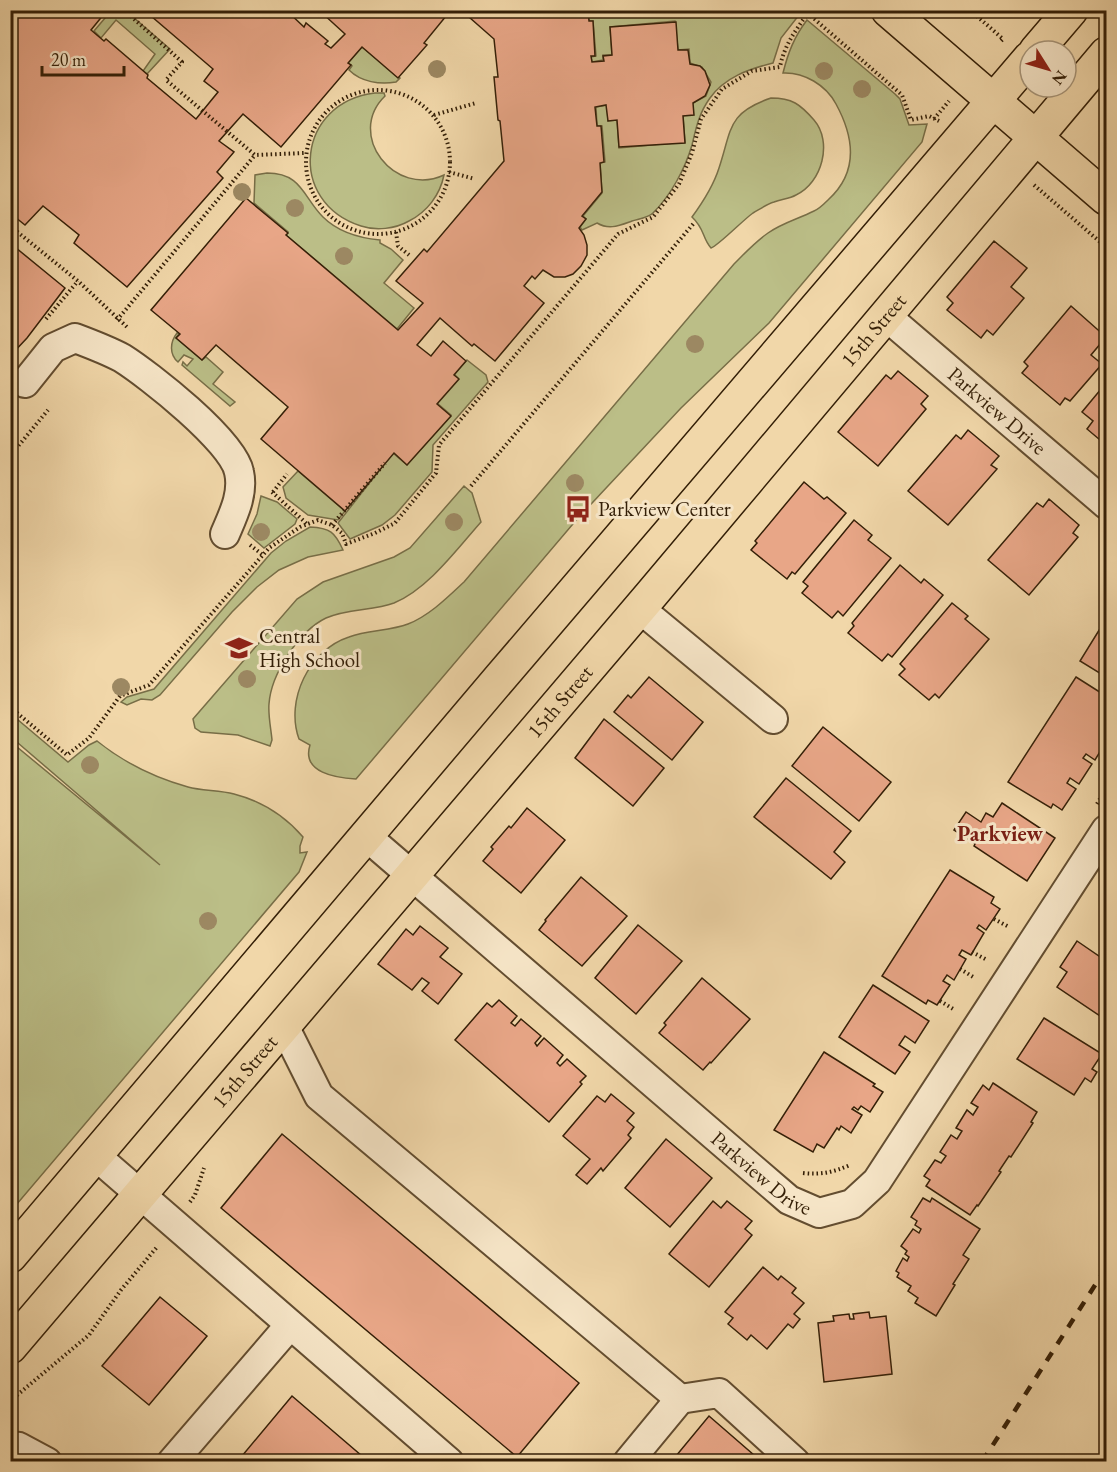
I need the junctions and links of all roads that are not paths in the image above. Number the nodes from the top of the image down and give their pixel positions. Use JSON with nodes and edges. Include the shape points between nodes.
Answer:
{"nodes":[{"id":1,"x":888,"y":10,"type":"edge"},
{"id":2,"x":1071,"y":10,"type":"edge"},
{"id":3,"x":1046,"y":39,"type":"edge"},
{"id":4,"x":1107,"y":54,"type":"edge"},
{"id":5,"x":1018,"y":72,"type":"edge"},
{"id":6,"x":993,"y":100,"type":"junction"},
{"id":7,"x":1036,"y":139,"type":"junction"},
{"id":8,"x":1107,"y":198,"type":"edge"},
{"id":9,"x":886,"y":315,"type":"junction"},
{"id":10,"x":25,"y":383,"type":"dead end"},
{"id":11,"x":1107,"y":504,"type":"edge"},
{"id":12,"x":225,"y":534,"type":"dead end"},
{"id":13,"x":639,"y":608,"type":"junction"},
{"id":14,"x":773,"y":719,"type":"dead end"},
{"id":15,"x":1100,"y":819,"type":"edge"},
{"id":16,"x":366,"y":836,"type":"junction"},
{"id":17,"x":412,"y":874,"type":"junction"},
{"id":18,"x":284,"y":1026,"type":"junction"},
{"id":19,"x":96,"y":1156,"type":"junction"},
{"id":20,"x":140,"y":1195,"type":"junction"},
{"id":21,"x":10,"y":1256,"type":"edge"},
{"id":22,"x":290,"y":1324,"type":"junction"},
{"id":23,"x":10,"y":1347,"type":"edge"},
{"id":24,"x":680,"y":1399,"type":"junction"},
{"id":25,"x":10,"y":1453,"type":"edge"},
{"id":26,"x":46,"y":1461,"type":"edge"},
{"id":27,"x":172,"y":1461,"type":"edge"},
{"id":28,"x":448,"y":1461,"type":"edge"},
{"id":29,"x":628,"y":1461,"type":"edge"},
{"id":30,"x":795,"y":1461,"type":"edge"}],
"edges":[{"from":1,"to":6,"type":"main road"},
{"from":2,"to":3,"type":"main road"},
{"from":4,"to":7,"type":"main road","name":"15th Street"},
{"from":5,"to":6,"type":"main road"},
{"from":6,"to":7,"type":"main road"},
{"from":6,"to":16,"type":"main road"},
{"from":7,"to":8,"type":"main road"},
{"from":7,"to":9,"type":"main road","name":"15th Street"},
{"from":9,"to":11,"type":"street","name":"Parkview Drive"},
{"from":9,"to":13,"type":"main road","name":"15th Street"},
{"from":10,"to":12,"type":"street","via":[[53,348],[75,338],[123,359],[178,401],[229,450],[239,472],[238,504]]},
{"from":13,"to":14,"type":"street"},
{"from":13,"to":17,"type":"main road","name":"15th Street"},
{"from":15,"to":17,"type":"street","name":"Parkview Drive","via":[[877,1181],[852,1204],[819,1213],[789,1200]]},
{"from":16,"to":17,"type":"street","name":"Parkview Drive"},
{"from":16,"to":19,"type":"main road"},
{"from":17,"to":18,"type":"main road","name":"15th Street"},
{"from":18,"to":20,"type":"main road","name":"15th Street"},
{"from":18,"to":24,"type":"street","via":[[320,1096]]},
{"from":19,"to":20,"type":"street"},
{"from":19,"to":21,"type":"main road"},
{"from":20,"to":22,"type":"street"},
{"from":20,"to":23,"type":"main road","name":"15th Street"},
{"from":22,"to":27,"type":"street"},
{"from":22,"to":28,"type":"street"},
{"from":24,"to":29,"type":"street"},
{"from":24,"to":30,"type":"street","via":[[719,1393]]},
{"from":25,"to":26,"type":"street","via":[[19,1446]]}]}
